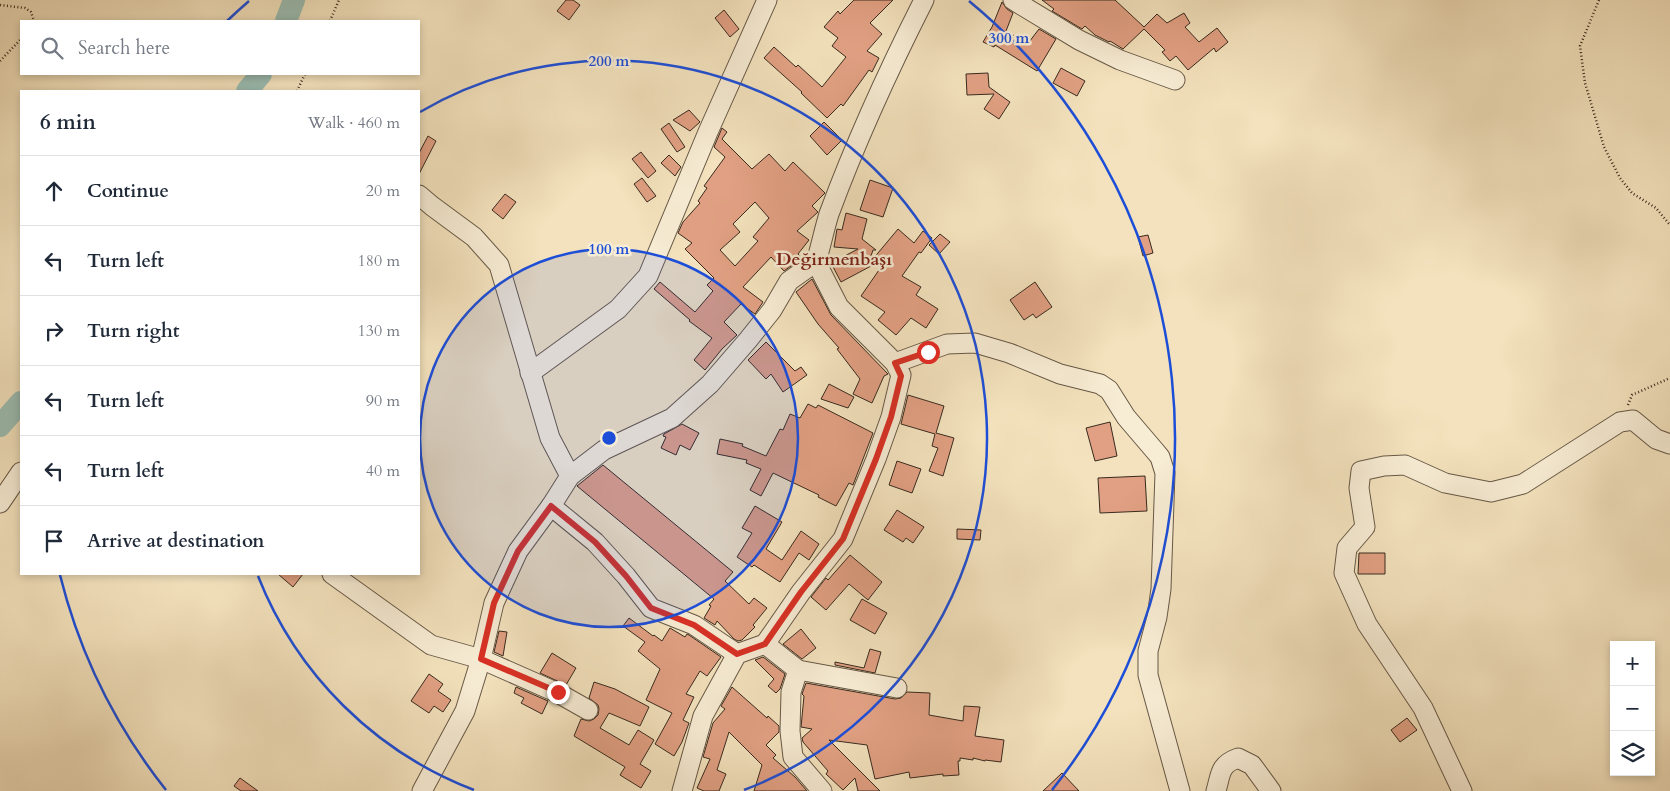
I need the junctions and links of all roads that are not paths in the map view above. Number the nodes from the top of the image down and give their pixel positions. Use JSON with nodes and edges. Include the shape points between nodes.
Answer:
{"nodes":[{"id":1,"x":767,"y":0,"type":"edge"},
{"id":2,"x":924,"y":0,"type":"edge"},
{"id":3,"x":1013,"y":0,"type":"edge"},
{"id":4,"x":1175,"y":80,"type":"dead end"},
{"id":5,"x":420,"y":196,"type":"edge"},
{"id":6,"x":816,"y":262,"type":"junction"},
{"id":7,"x":895,"y":363,"type":"junction"},
{"id":8,"x":530,"y":373,"type":"junction"},
{"id":9,"x":1670,"y":444,"type":"edge"},
{"id":10,"x":20,"y":473,"type":"edge"},
{"id":11,"x":570,"y":476,"type":"junction"},
{"id":12,"x":0,"y":503,"type":"edge"},
{"id":13,"x":551,"y":506,"type":"junction"},
{"id":14,"x":333,"y":575,"type":"edge"},
{"id":15,"x":765,"y":644,"type":"junction"},
{"id":16,"x":737,"y":654,"type":"junction"},
{"id":17,"x":481,"y":659,"type":"junction"},
{"id":18,"x":798,"y":670,"type":"junction"},
{"id":19,"x":897,"y":688,"type":"dead end"},
{"id":20,"x":588,"y":710,"type":"dead end"},
{"id":21,"x":422,"y":791,"type":"edge"},
{"id":22,"x":682,"y":791,"type":"edge"},
{"id":23,"x":822,"y":791,"type":"edge"},
{"id":24,"x":1180,"y":791,"type":"edge"},
{"id":25,"x":1216,"y":791,"type":"edge"},
{"id":26,"x":1271,"y":791,"type":"edge"},
{"id":27,"x":1462,"y":791,"type":"edge"}],
"edges":[{"from":1,"to":8,"type":"street","via":[[648,276],[618,309]]},
{"from":2,"to":6,"type":"street","via":[[850,162],[828,216]]},
{"from":3,"to":4,"type":"street","via":[[1120,60]]},
{"from":5,"to":8,"type":"street","via":[[474,237],[499,265]]},
{"from":6,"to":7,"type":"street","via":[[839,307]]},
{"from":6,"to":11,"type":"street","via":[[789,281],[772,310],[748,340],[710,384],[672,418],[604,450]]},
{"from":7,"to":15,"type":"street","via":[[901,376],[891,417],[843,539]]},
{"from":7,"to":24,"type":"street","via":[[947,344],[975,343],[1060,374],[1100,384],[1109,390],[1126,417],[1160,457],[1166,473],[1161,589],[1148,651],[1148,675]]},
{"from":8,"to":11,"type":"street","via":[[550,438]]},
{"from":9,"to":27,"type":"street","via":[[1656,439],[1633,420],[1620,422],[1523,484],[1491,492],[1445,483],[1405,465],[1361,471],[1359,488],[1365,527],[1347,548],[1344,573],[1367,624],[1423,708]]},
{"from":10,"to":12,"type":"street"},
{"from":11,"to":13,"type":"street"},
{"from":13,"to":16,"type":"street","via":[[595,542],[651,608],[694,625]]},
{"from":13,"to":17,"type":"street","via":[[518,551],[494,603]]},
{"from":14,"to":17,"type":"street","via":[[431,645]]},
{"from":15,"to":16,"type":"street"},
{"from":15,"to":18,"type":"street"},
{"from":16,"to":22,"type":"street","via":[[703,716]]},
{"from":17,"to":20,"type":"street","via":[[558,692]]},
{"from":17,"to":21,"type":"street","via":[[465,711]]},
{"from":18,"to":19,"type":"street"},
{"from":18,"to":23,"type":"street","via":[[791,692],[793,757]]},
{"from":25,"to":26,"type":"street","via":[[1222,769],[1238,758],[1252,764]]}]}
